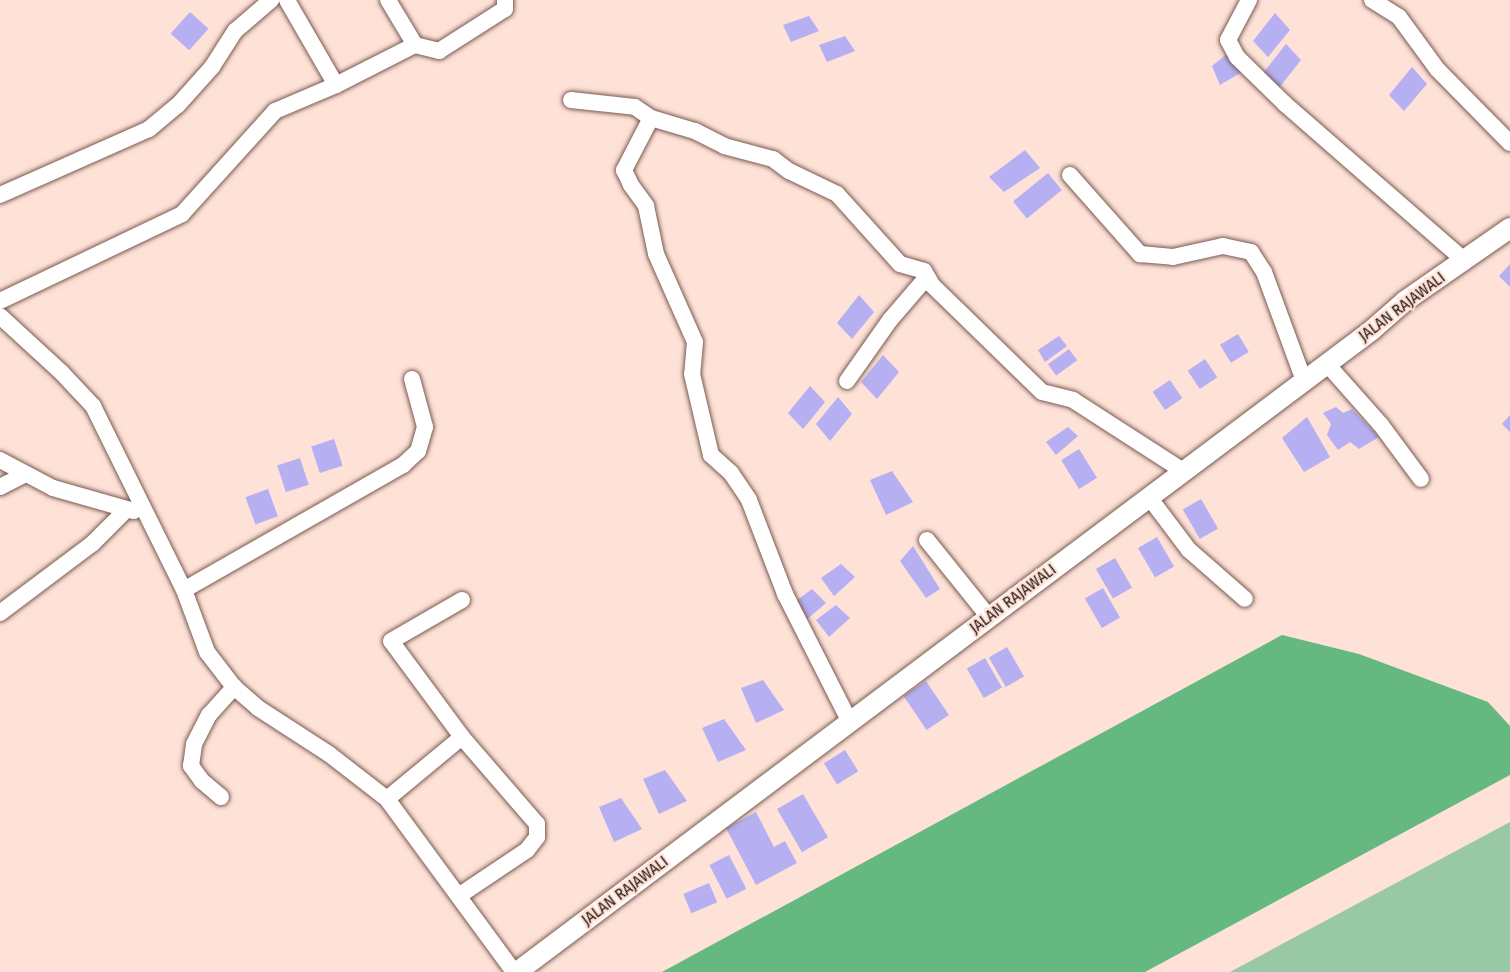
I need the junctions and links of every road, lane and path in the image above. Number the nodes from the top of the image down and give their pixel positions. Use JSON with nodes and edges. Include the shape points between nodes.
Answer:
{"nodes":[{"id":1,"x":271,"y":0,"type":"edge"},
{"id":2,"x":287,"y":0,"type":"edge"},
{"id":3,"x":388,"y":0,"type":"edge"},
{"id":4,"x":505,"y":0,"type":"edge"},
{"id":5,"x":1249,"y":0,"type":"edge"},
{"id":6,"x":1372,"y":0,"type":"edge"},
{"id":7,"x":415,"y":45,"type":"junction"},
{"id":8,"x":336,"y":85,"type":"junction"},
{"id":9,"x":571,"y":100,"type":"dead end"},
{"id":10,"x":651,"y":118,"type":"junction"},
{"id":11,"x":1510,"y":143,"type":"edge"},
{"id":12,"x":1070,"y":175,"type":"dead end"},
{"id":13,"x":0,"y":195,"type":"edge"},
{"id":14,"x":1510,"y":228,"type":"edge"},
{"id":15,"x":1465,"y":261,"type":"junction"},
{"id":16,"x":927,"y":277,"type":"junction"},
{"id":17,"x":0,"y":301,"type":"edge"},
{"id":18,"x":0,"y":316,"type":"edge"},
{"id":19,"x":1327,"y":364,"type":"junction"},
{"id":20,"x":412,"y":379,"type":"dead end"},
{"id":21,"x":847,"y":381,"type":"dead end"},
{"id":22,"x":1304,"y":381,"type":"junction"},
{"id":23,"x":0,"y":460,"type":"edge"},
{"id":24,"x":1184,"y":471,"type":"junction"},
{"id":25,"x":26,"y":474,"type":"junction"},
{"id":26,"x":1421,"y":480,"type":"dead end"},
{"id":27,"x":0,"y":487,"type":"edge"},
{"id":28,"x":1149,"y":497,"type":"junction"},
{"id":29,"x":127,"y":509,"type":"junction"},
{"id":30,"x":146,"y":514,"type":"junction"},
{"id":31,"x":927,"y":540,"type":"dead end"},
{"id":32,"x":184,"y":590,"type":"junction"},
{"id":33,"x":1245,"y":599,"type":"dead end"},
{"id":34,"x":462,"y":600,"type":"dead end"},
{"id":35,"x":0,"y":613,"type":"edge"},
{"id":36,"x":989,"y":617,"type":"junction"},
{"id":37,"x":234,"y":687,"type":"junction"},
{"id":38,"x":850,"y":722,"type":"junction"},
{"id":39,"x":462,"y":737,"type":"junction"},
{"id":40,"x":221,"y":797,"type":"dead end"},
{"id":41,"x":387,"y":799,"type":"junction"},
{"id":42,"x":460,"y":895,"type":"junction"},
{"id":43,"x":516,"y":972,"type":"edge"}],
"edges":[{"from":1,"to":13,"type":"street","via":[[235,31],[212,67],[178,105],[149,129]]},
{"from":2,"to":8,"type":"street"},
{"from":3,"to":7,"type":"street"},
{"from":4,"to":7,"type":"street","via":[[506,9],[439,51]]},
{"from":5,"to":15,"type":"street","via":[[1228,40],[1237,57],[1285,104]]},
{"from":6,"to":11,"type":"street","via":[[1399,17],[1437,69]]},
{"from":7,"to":8,"type":"street"},
{"from":8,"to":17,"type":"street","via":[[275,111],[182,214]]},
{"from":9,"to":10,"type":"street","via":[[636,107]]},
{"from":10,"to":16,"type":"street","via":[[695,131],[724,146],[774,159],[789,171],[837,194],[900,264],[924,271]]},
{"from":10,"to":38,"type":"street","via":[[624,170],[646,206],[656,254],[696,342],[692,374],[711,455],[731,473],[749,500],[785,594]]},
{"from":12,"to":22,"type":"street","via":[[1140,254],[1173,257],[1223,246],[1251,252],[1264,272]]},
{"from":14,"to":15,"type":"street","name":"JALAN RAJAWALI"},
{"from":15,"to":19,"type":"street","name":"JALAN RAJAWALI","via":[[1404,301]]},
{"from":16,"to":21,"type":"street","via":[[890,320]]},
{"from":16,"to":24,"type":"street","via":[[1042,392],[1073,400]]},
{"from":18,"to":30,"type":"street","via":[[93,406]]},
{"from":19,"to":22,"type":"street","name":"JALAN RAJAWALI"},
{"from":19,"to":26,"type":"street","via":[[1381,425]]},
{"from":20,"to":32,"type":"street","via":[[425,427],[418,451],[403,465]]},
{"from":22,"to":24,"type":"street","name":"JALAN RAJAWALI"},
{"from":23,"to":25,"type":"street"},
{"from":24,"to":28,"type":"street","name":"JALAN RAJAWALI"},
{"from":25,"to":27,"type":"street"},
{"from":25,"to":29,"type":"street","via":[[53,488]]},
{"from":28,"to":33,"type":"street","via":[[1190,550]]},
{"from":28,"to":36,"type":"street","name":"JALAN RAJAWALI"},
{"from":29,"to":30,"type":"street"},
{"from":29,"to":35,"type":"street","via":[[92,544]]},
{"from":30,"to":32,"type":"street"},
{"from":31,"to":36,"type":"street"},
{"from":32,"to":37,"type":"street","via":[[207,652]]},
{"from":34,"to":39,"type":"street","via":[[391,641]]},
{"from":36,"to":38,"type":"street","name":"JALAN RAJAWALI"},
{"from":37,"to":40,"type":"street","via":[[209,715],[194,744],[191,766]]},
{"from":37,"to":41,"type":"street"},
{"from":38,"to":43,"type":"street","name":"JALAN RAJAWALI"},
{"from":39,"to":41,"type":"street"},
{"from":39,"to":42,"type":"street","via":[[537,824],[537,837],[527,850]]},
{"from":41,"to":42,"type":"street"},
{"from":42,"to":43,"type":"street"}]}
